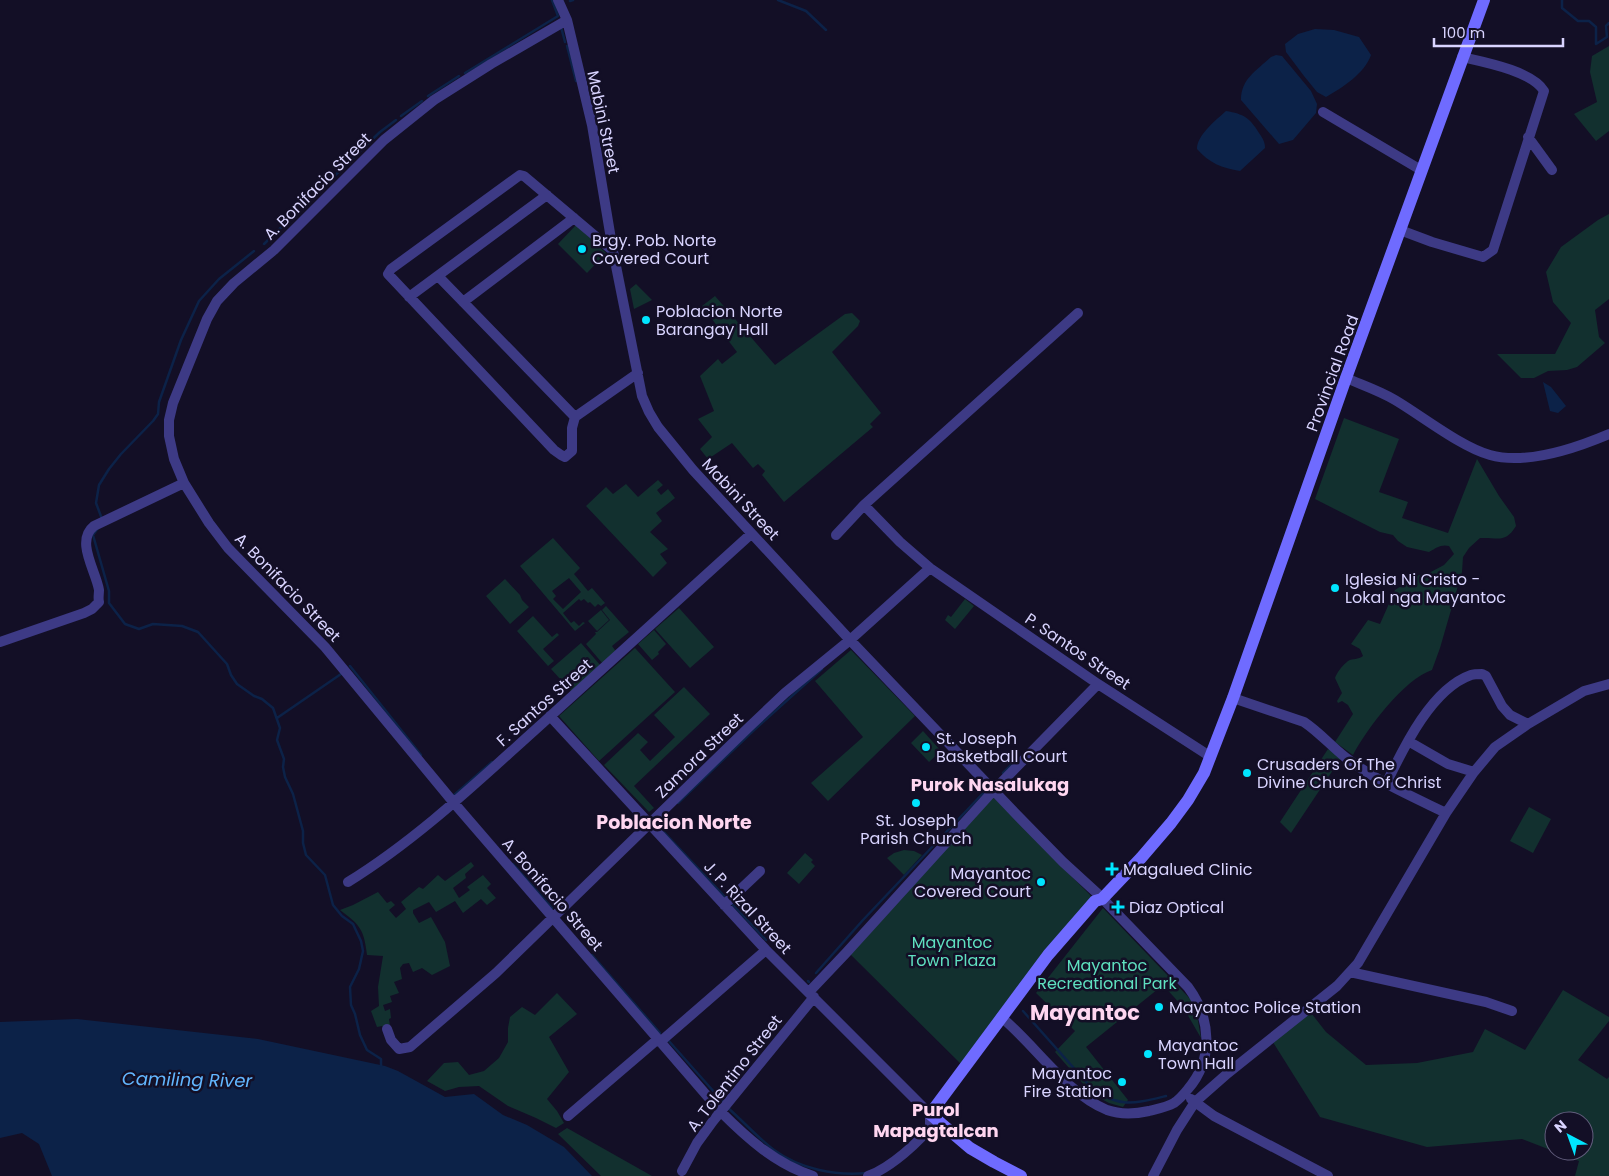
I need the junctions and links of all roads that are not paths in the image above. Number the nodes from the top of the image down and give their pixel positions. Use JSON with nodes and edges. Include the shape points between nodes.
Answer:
{"nodes":[{"id":1,"x":1484,"y":0,"type":"edge"},
{"id":2,"x":560,"y":5,"type":"edge"},
{"id":3,"x":567,"y":20,"type":"junction"},
{"id":4,"x":1462,"y":57,"type":"junction"},
{"id":5,"x":1323,"y":112,"type":"dead end"},
{"id":6,"x":1528,"y":137,"type":"junction"},
{"id":7,"x":1421,"y":170,"type":"junction"},
{"id":8,"x":1552,"y":170,"type":"dead end"},
{"id":9,"x":547,"y":195,"type":"junction"},
{"id":10,"x":574,"y":218,"type":"junction"},
{"id":11,"x":1400,"y":230,"type":"junction"},
{"id":12,"x":614,"y":251,"type":"junction"},
{"id":13,"x":438,"y":276,"type":"junction"},
{"id":14,"x":409,"y":297,"type":"junction"},
{"id":15,"x":463,"y":302,"type":"junction"},
{"id":16,"x":1078,"y":313,"type":"dead end"},
{"id":17,"x":638,"y":373,"type":"junction"},
{"id":18,"x":1346,"y":378,"type":"junction"},
{"id":19,"x":576,"y":417,"type":"junction"},
{"id":20,"x":1609,"y":434,"type":"edge"},
{"id":21,"x":184,"y":483,"type":"junction"},
{"id":22,"x":864,"y":506,"type":"junction"},
{"id":23,"x":751,"y":534,"type":"junction"},
{"id":24,"x":836,"y":535,"type":"dead end"},
{"id":25,"x":930,"y":568,"type":"junction"},
{"id":26,"x":850,"y":640,"type":"junction"},
{"id":27,"x":0,"y":642,"type":"edge"},
{"id":28,"x":1098,"y":684,"type":"junction"},
{"id":29,"x":1609,"y":684,"type":"edge"},
{"id":30,"x":1233,"y":698,"type":"junction"},
{"id":31,"x":550,"y":716,"type":"junction"},
{"id":32,"x":1528,"y":724,"type":"junction"},
{"id":33,"x":1408,"y":741,"type":"junction"},
{"id":34,"x":1211,"y":757,"type":"junction"},
{"id":35,"x":1474,"y":772,"type":"junction"},
{"id":36,"x":1386,"y":784,"type":"junction"},
{"id":37,"x":994,"y":790,"type":"junction"},
{"id":38,"x":454,"y":803,"type":"junction"},
{"id":39,"x":1446,"y":813,"type":"junction"},
{"id":40,"x":649,"y":824,"type":"junction"},
{"id":41,"x":760,"y":871,"type":"dead end"},
{"id":42,"x":348,"y":882,"type":"dead end"},
{"id":43,"x":1102,"y":899,"type":"junction"},
{"id":44,"x":724,"y":905,"type":"junction"},
{"id":45,"x":554,"y":918,"type":"junction"},
{"id":46,"x":766,"y":950,"type":"junction"},
{"id":47,"x":1350,"y":972,"type":"junction"},
{"id":48,"x":811,"y":994,"type":"junction"},
{"id":49,"x":1512,"y":1011,"type":"dead end"},
{"id":50,"x":1004,"y":1019,"type":"junction"},
{"id":51,"x":387,"y":1029,"type":"dead end"},
{"id":52,"x":659,"y":1040,"type":"junction"},
{"id":53,"x":1185,"y":1093,"type":"junction"},
{"id":54,"x":1195,"y":1102,"type":"junction"},
{"id":55,"x":720,"y":1112,"type":"junction"},
{"id":56,"x":568,"y":1116,"type":"dead end"},
{"id":57,"x":932,"y":1120,"type":"junction"},
{"id":58,"x":682,"y":1171,"type":"dead end"},
{"id":59,"x":813,"y":1176,"type":"edge"},
{"id":60,"x":868,"y":1176,"type":"edge"},
{"id":61,"x":1021,"y":1176,"type":"edge"},
{"id":62,"x":1153,"y":1176,"type":"edge"},
{"id":63,"x":1328,"y":1176,"type":"edge"}],
"edges":[{"from":1,"to":4,"type":"main road","name":"Provincial Road"},
{"from":2,"to":3,"type":"street","name":"Mabini Street"},
{"from":3,"to":12,"type":"street","name":"Mabini Street","via":[[592,125]]},
{"from":3,"to":21,"type":"street","name":"A. Bonifacio Street","via":[[442,96],[391,135],[217,301],[183,377],[169,420],[174,459]]},
{"from":4,"to":6,"type":"street","via":[[1510,69],[1541,86],[1544,91]]},
{"from":4,"to":7,"type":"main road","name":"Provincial Road"},
{"from":5,"to":7,"type":"street"},
{"from":6,"to":8,"type":"street"},
{"from":6,"to":11,"type":"street","via":[[1493,250],[1488,254],[1483,257],[1464,252]]},
{"from":7,"to":11,"type":"main road","name":"Provincial Road"},
{"from":9,"to":10,"type":"street"},
{"from":9,"to":13,"type":"street"},
{"from":9,"to":14,"type":"street","via":[[524,176],[516,176],[394,266],[388,274]]},
{"from":10,"to":12,"type":"street"},
{"from":10,"to":15,"type":"street"},
{"from":11,"to":18,"type":"main road","name":"Provincial Road"},
{"from":12,"to":17,"type":"street","name":"Mabini Street"},
{"from":13,"to":14,"type":"street"},
{"from":13,"to":15,"type":"street"},
{"from":14,"to":19,"type":"street","via":[[561,455],[572,451],[572,428]]},
{"from":15,"to":19,"type":"street"},
{"from":16,"to":22,"type":"street"},
{"from":17,"to":19,"type":"street"},
{"from":17,"to":23,"type":"street","name":"Mabini Street","via":[[646,404],[658,427],[692,470]]},
{"from":18,"to":20,"type":"street","via":[[1388,396],[1461,441],[1503,458],[1561,451]]},
{"from":18,"to":30,"type":"main road","name":"Provincial Road"},
{"from":21,"to":27,"type":"street","via":[[89,530],[87,549],[99,590],[99,602],[92,609]]},
{"from":21,"to":38,"type":"street","name":"A. Bonifacio Street","via":[[228,548],[325,647]]},
{"from":22,"to":24,"type":"street"},
{"from":22,"to":25,"type":"street","name":"P. Santos Street"},
{"from":23,"to":26,"type":"street","name":"Mabini Street"},
{"from":23,"to":31,"type":"street","name":"F. Santos Street"},
{"from":25,"to":26,"type":"street","name":"Zamora Street"},
{"from":25,"to":28,"type":"street","name":"P. Santos Street"},
{"from":26,"to":37,"type":"street","name":"Mabini Street"},
{"from":26,"to":40,"type":"street","name":"Zamora Street","via":[[785,693]]},
{"from":28,"to":34,"type":"street","name":"P. Santos Street"},
{"from":28,"to":37,"type":"street","name":"A. Tolentino Street"},
{"from":29,"to":32,"type":"street","via":[[1584,691]]},
{"from":30,"to":34,"type":"main road","name":"Provincial Road"},
{"from":30,"to":36,"type":"street","via":[[1304,722],[1345,757]]},
{"from":31,"to":38,"type":"street","name":"F. Santos Street"},
{"from":31,"to":40,"type":"street","name":"J. P. Rizal Street"},
{"from":32,"to":33,"type":"street","via":[[1510,715],[1486,676],[1476,674],[1452,686],[1436,700]]},
{"from":32,"to":35,"type":"street","via":[[1494,747]]},
{"from":33,"to":35,"type":"street","via":[[1448,764]]},
{"from":33,"to":36,"type":"street"},
{"from":34,"to":43,"type":"main road","name":"Provincial Road","via":[[1197,788],[1181,811]]},
{"from":35,"to":39,"type":"street"},
{"from":36,"to":39,"type":"street"},
{"from":37,"to":43,"type":"street","name":"Mabini Street"},
{"from":37,"to":48,"type":"street","name":"A. Tolentino Street"},
{"from":38,"to":42,"type":"street","name":"F. Santos Street","via":[[378,864]]},
{"from":38,"to":45,"type":"street","name":"A. Bonifacio Street"},
{"from":39,"to":47,"type":"street","via":[[1366,951]]},
{"from":40,"to":44,"type":"street","name":"J. P. Rizal Street"},
{"from":40,"to":45,"type":"street","name":"Zamora Street"},
{"from":41,"to":44,"type":"street"},
{"from":43,"to":50,"type":"main road","name":"Provincial Road","via":[[1102,906],[1054,955]]},
{"from":43,"to":53,"type":"street","name":"Mabini Street","via":[[1188,987],[1200,1004],[1205,1023],[1206,1052],[1196,1078]]},
{"from":44,"to":46,"type":"street","name":"J. P. Rizal Street"},
{"from":45,"to":51,"type":"street","name":"Zamora Street","via":[[410,1047],[399,1049],[395,1046]]},
{"from":45,"to":52,"type":"street","name":"A. Bonifacio Street"},
{"from":46,"to":48,"type":"street","name":"J. P. Rizal Street"},
{"from":46,"to":52,"type":"street"},
{"from":47,"to":49,"type":"street","via":[[1486,1002]]},
{"from":47,"to":54,"type":"street"},
{"from":48,"to":55,"type":"street","name":"A. Tolentino Street"},
{"from":48,"to":57,"type":"street","name":"J. P. Rizal Street"},
{"from":50,"to":53,"type":"street","via":[[1069,1084],[1107,1110],[1123,1113],[1149,1111],[1171,1104]]},
{"from":50,"to":57,"type":"main road","name":"Provincial Road"},
{"from":52,"to":55,"type":"street","name":"A. Bonifacio Street"},
{"from":52,"to":56,"type":"street"},
{"from":53,"to":54,"type":"street"},
{"from":54,"to":62,"type":"street"},
{"from":54,"to":63,"type":"street","via":[[1214,1116]]},
{"from":55,"to":58,"type":"street","name":"A. Tolentino Street"},
{"from":55,"to":59,"type":"street","name":"A. Bonifacio Street","via":[[771,1156]]},
{"from":57,"to":60,"type":"street","via":[[889,1166]]},
{"from":57,"to":61,"type":"main road","via":[[977,1152]]}]}
